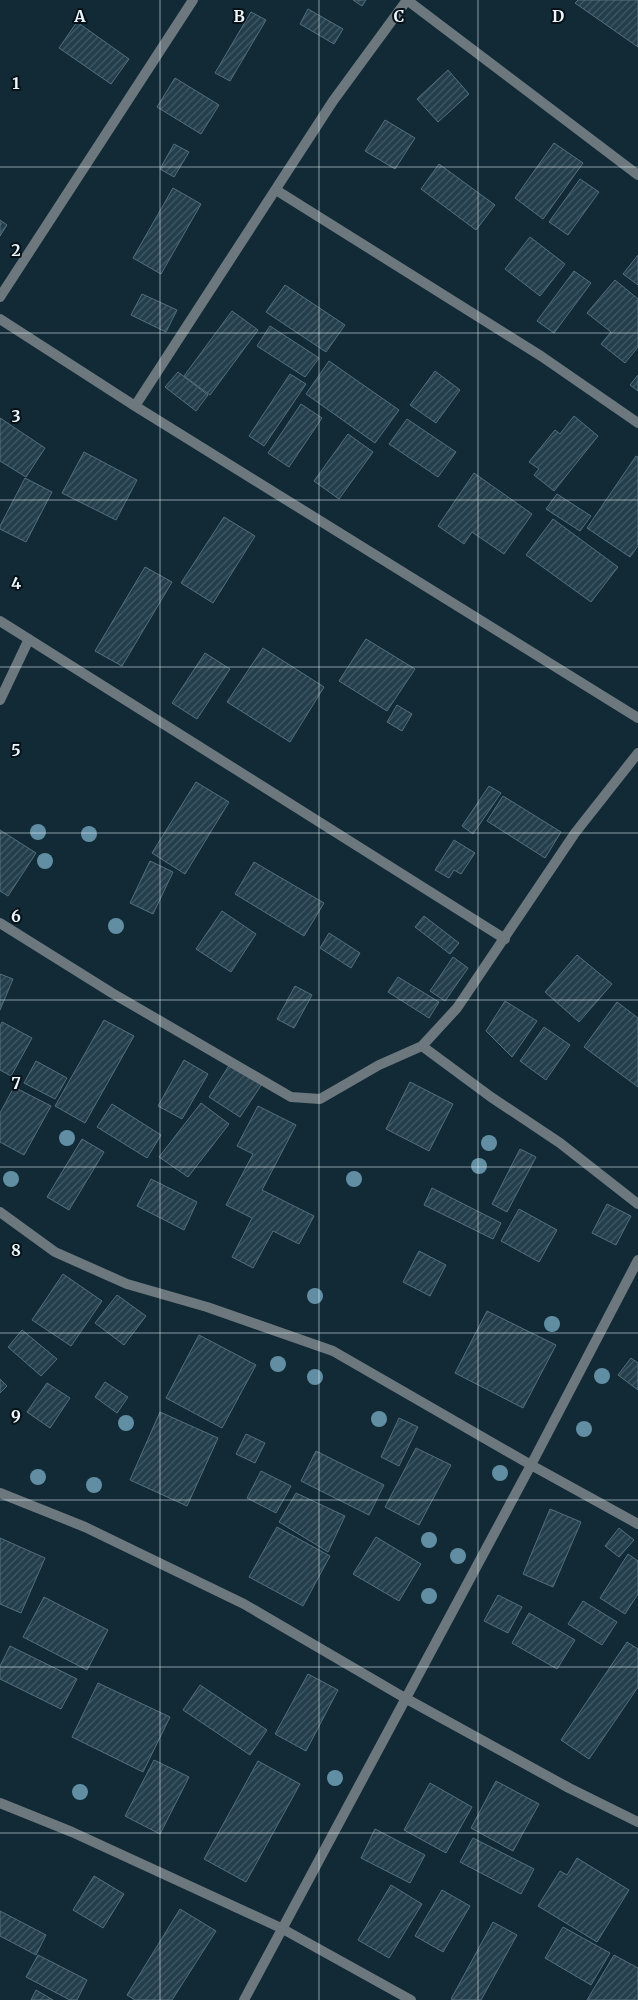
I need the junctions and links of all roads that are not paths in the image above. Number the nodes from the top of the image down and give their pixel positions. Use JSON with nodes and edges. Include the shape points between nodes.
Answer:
{"nodes":[{"id":1,"x":193,"y":0,"type":"edge"},
{"id":2,"x":407,"y":0,"type":"edge"},
{"id":3,"x":638,"y":175,"type":"edge"},
{"id":4,"x":276,"y":190,"type":"junction"},
{"id":5,"x":0,"y":297,"type":"edge"},
{"id":6,"x":0,"y":319,"type":"edge"},
{"id":7,"x":135,"y":406,"type":"junction"},
{"id":8,"x":638,"y":423,"type":"edge"},
{"id":9,"x":0,"y":621,"type":"edge"},
{"id":10,"x":29,"y":639,"type":"junction"},
{"id":11,"x":0,"y":700,"type":"edge"},
{"id":12,"x":638,"y":718,"type":"edge"},
{"id":13,"x":638,"y":753,"type":"edge"},
{"id":14,"x":0,"y":922,"type":"edge"},
{"id":15,"x":505,"y":938,"type":"junction"},
{"id":16,"x":422,"y":1046,"type":"junction"},
{"id":17,"x":638,"y":1204,"type":"edge"},
{"id":18,"x":0,"y":1212,"type":"edge"},
{"id":19,"x":638,"y":1260,"type":"edge"},
{"id":20,"x":531,"y":1465,"type":"junction"},
{"id":21,"x":0,"y":1493,"type":"edge"},
{"id":22,"x":638,"y":1524,"type":"edge"},
{"id":23,"x":405,"y":1698,"type":"junction"},
{"id":24,"x":0,"y":1803,"type":"edge"},
{"id":25,"x":638,"y":1822,"type":"edge"},
{"id":26,"x":281,"y":1928,"type":"junction"},
{"id":27,"x":244,"y":2000,"type":"edge"},
{"id":28,"x":412,"y":2000,"type":"edge"}],
"edges":[{"from":1,"to":5,"type":"street"},
{"from":2,"to":3,"type":"street"},
{"from":2,"to":4,"type":"street","via":[[333,101]]},
{"from":4,"to":7,"type":"street"},
{"from":4,"to":8,"type":"street","via":[[541,356]]},
{"from":6,"to":7,"type":"street"},
{"from":7,"to":12,"type":"street"},
{"from":9,"to":10,"type":"street"},
{"from":10,"to":11,"type":"street"},
{"from":10,"to":15,"type":"street"},
{"from":13,"to":15,"type":"street","via":[[575,833]]},
{"from":14,"to":16,"type":"street","via":[[112,993],[291,1097],[320,1099],[379,1065]]},
{"from":15,"to":16,"type":"street","via":[[457,1008]]},
{"from":16,"to":17,"type":"street","via":[[560,1143]]},
{"from":18,"to":20,"type":"street","via":[[55,1252],[127,1284],[207,1307],[333,1351]]},
{"from":19,"to":20,"type":"street"},
{"from":20,"to":22,"type":"street"},
{"from":20,"to":23,"type":"street"},
{"from":21,"to":23,"type":"street","via":[[85,1527],[244,1604]]},
{"from":23,"to":25,"type":"street"},
{"from":23,"to":26,"type":"street"},
{"from":24,"to":26,"type":"street","via":[[72,1832]]},
{"from":26,"to":27,"type":"street"},
{"from":26,"to":28,"type":"street"}]}
